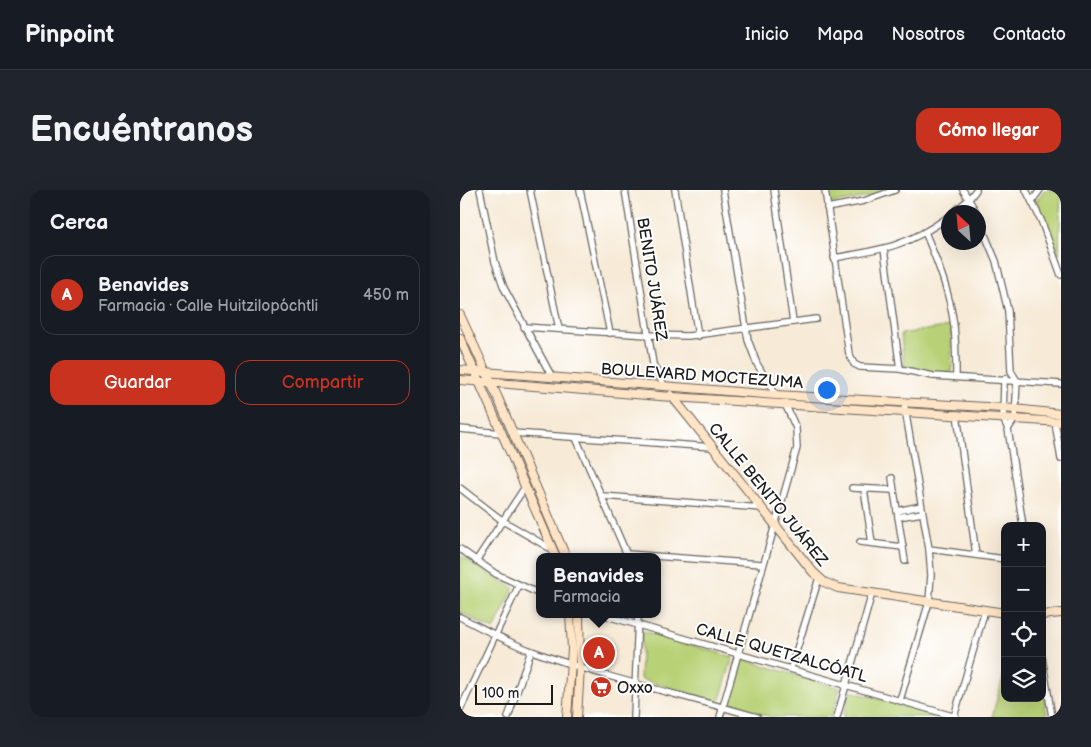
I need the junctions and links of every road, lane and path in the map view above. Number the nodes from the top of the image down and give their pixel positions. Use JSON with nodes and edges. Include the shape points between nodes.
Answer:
{"nodes":[{"id":1,"x":480,"y":190,"type":"edge"},
{"id":2,"x":530,"y":190,"type":"edge"},
{"id":3,"x":580,"y":190,"type":"edge"},
{"id":4,"x":625,"y":190,"type":"edge"},
{"id":5,"x":675,"y":190,"type":"edge"},
{"id":6,"x":723,"y":190,"type":"edge"},
{"id":7,"x":774,"y":190,"type":"edge"},
{"id":8,"x":825,"y":190,"type":"edge"},
{"id":9,"x":894,"y":190,"type":"edge"},
{"id":10,"x":963,"y":190,"type":"edge"},
{"id":11,"x":976,"y":190,"type":"edge"},
{"id":12,"x":1026,"y":190,"type":"edge"},
{"id":13,"x":1040,"y":190,"type":"edge"},
{"id":14,"x":969,"y":200,"type":"junction"},
{"id":15,"x":1032,"y":201,"type":"junction"},
{"id":16,"x":963,"y":205,"type":"edge"},
{"id":17,"x":972,"y":205,"type":"edge"},
{"id":18,"x":827,"y":208,"type":"junction"},
{"id":19,"x":941,"y":222,"type":"edge"},
{"id":20,"x":925,"y":232,"type":"junction"},
{"id":21,"x":986,"y":236,"type":"edge"},
{"id":22,"x":884,"y":250,"type":"junction"},
{"id":23,"x":834,"y":258,"type":"junction"},
{"id":24,"x":1061,"y":275,"type":"edge"},
{"id":25,"x":460,"y":315,"type":"edge"},
{"id":26,"x":816,"y":319,"type":"dead end"},
{"id":27,"x":793,"y":322,"type":"junction"},
{"id":28,"x":524,"y":327,"type":"junction"},
{"id":29,"x":559,"y":329,"type":"junction"},
{"id":30,"x":745,"y":330,"type":"junction"},
{"id":31,"x":610,"y":333,"type":"junction"},
{"id":32,"x":648,"y":336,"type":"junction"},
{"id":33,"x":698,"y":336,"type":"junction"},
{"id":34,"x":460,"y":338,"type":"edge"},
{"id":35,"x":900,"y":369,"type":"junction"},
{"id":36,"x":460,"y":370,"type":"edge"},
{"id":37,"x":1011,"y":371,"type":"junction"},
{"id":38,"x":475,"y":372,"type":"junction"},
{"id":39,"x":486,"y":372,"type":"junction"},
{"id":40,"x":552,"y":377,"type":"junction"},
{"id":41,"x":956,"y":377,"type":"junction"},
{"id":42,"x":460,"y":380,"type":"edge"},
{"id":43,"x":1004,"y":380,"type":"junction"},
{"id":44,"x":1016,"y":380,"type":"junction"},
{"id":45,"x":479,"y":381,"type":"junction"},
{"id":46,"x":491,"y":382,"type":"junction"},
{"id":47,"x":1061,"y":384,"type":"edge"},
{"id":48,"x":664,"y":385,"type":"junction"},
{"id":49,"x":776,"y":395,"type":"junction"},
{"id":50,"x":672,"y":396,"type":"junction"},
{"id":51,"x":904,"y":403,"type":"junction"},
{"id":52,"x":785,"y":404,"type":"junction"},
{"id":53,"x":1004,"y":408,"type":"junction"},
{"id":54,"x":1015,"y":409,"type":"junction"},
{"id":55,"x":906,"y":412,"type":"junction"},
{"id":56,"x":957,"y":414,"type":"junction"},
{"id":57,"x":1061,"y":414,"type":"edge"},
{"id":58,"x":1003,"y":418,"type":"junction"},
{"id":59,"x":1015,"y":419,"type":"junction"},
{"id":60,"x":1058,"y":422,"type":"edge"},
{"id":61,"x":460,"y":429,"type":"edge"},
{"id":62,"x":1008,"y":429,"type":"junction"},
{"id":63,"x":501,"y":433,"type":"junction"},
{"id":64,"x":513,"y":433,"type":"junction"},
{"id":65,"x":576,"y":438,"type":"junction"},
{"id":66,"x":713,"y":447,"type":"junction"},
{"id":67,"x":1061,"y":459,"type":"edge"},
{"id":68,"x":892,"y":478,"type":"dead end"},
{"id":69,"x":526,"y":487,"type":"junction"},
{"id":70,"x":460,"y":488,"type":"edge"},
{"id":71,"x":852,"y":488,"type":"dead end"},
{"id":72,"x":864,"y":489,"type":"junction"},
{"id":73,"x":893,"y":490,"type":"junction"},
{"id":74,"x":602,"y":496,"type":"junction"},
{"id":75,"x":762,"y":508,"type":"junction"},
{"id":76,"x":922,"y":510,"type":"junction"},
{"id":77,"x":897,"y":514,"type":"junction"},
{"id":78,"x":503,"y":521,"type":"junction"},
{"id":79,"x":1022,"y":522,"type":"edge"},
{"id":80,"x":774,"y":523,"type":"junction"},
{"id":81,"x":860,"y":542,"type":"dead end"},
{"id":82,"x":872,"y":543,"type":"junction"},
{"id":83,"x":903,"y":548,"type":"junction"},
{"id":84,"x":929,"y":549,"type":"junction"},
{"id":85,"x":460,"y":550,"type":"edge"},
{"id":86,"x":555,"y":553,"type":"edge"},
{"id":87,"x":564,"y":553,"type":"edge"},
{"id":88,"x":627,"y":553,"type":"edge"},
{"id":89,"x":976,"y":555,"type":"junction"},
{"id":90,"x":661,"y":557,"type":"edge"},
{"id":91,"x":1001,"y":558,"type":"edge"},
{"id":92,"x":476,"y":561,"type":"junction"},
{"id":93,"x":905,"y":561,"type":"dead end"},
{"id":94,"x":762,"y":564,"type":"junction"},
{"id":95,"x":819,"y":578,"type":"junction"},
{"id":96,"x":519,"y":585,"type":"junction"},
{"id":97,"x":536,"y":592,"type":"edge"},
{"id":98,"x":872,"y":593,"type":"junction"},
{"id":99,"x":929,"y":602,"type":"junction"},
{"id":100,"x":985,"y":610,"type":"junction"},
{"id":101,"x":1001,"y":612,"type":"edge"},
{"id":102,"x":1061,"y":613,"type":"edge"},
{"id":103,"x":1046,"y":615,"type":"edge"},
{"id":104,"x":460,"y":616,"type":"edge"},
{"id":105,"x":570,"y":618,"type":"edge"},
{"id":106,"x":579,"y":618,"type":"edge"},
{"id":107,"x":614,"y":618,"type":"edge"},
{"id":108,"x":638,"y":618,"type":"edge"},
{"id":109,"x":638,"y":625,"type":"junction"},
{"id":110,"x":495,"y":635,"type":"junction"},
{"id":111,"x":532,"y":651,"type":"junction"},
{"id":112,"x":738,"y":654,"type":"junction"},
{"id":113,"x":570,"y":664,"type":"junction"},
{"id":114,"x":580,"y":667,"type":"junction"},
{"id":115,"x":791,"y":668,"type":"junction"},
{"id":116,"x":1046,"y":681,"type":"edge"},
{"id":117,"x":636,"y":683,"type":"junction"},
{"id":118,"x":845,"y":685,"type":"junction"},
{"id":119,"x":900,"y":700,"type":"junction"},
{"id":120,"x":722,"y":707,"type":"junction"},
{"id":121,"x":460,"y":710,"type":"edge"},
{"id":122,"x":508,"y":717,"type":"edge"},
{"id":123,"x":567,"y":717,"type":"edge"},
{"id":124,"x":577,"y":717,"type":"edge"},
{"id":125,"x":634,"y":717,"type":"edge"},
{"id":126,"x":720,"y":717,"type":"edge"},
{"id":127,"x":757,"y":717,"type":"edge"},
{"id":128,"x":837,"y":717,"type":"edge"},
{"id":129,"x":955,"y":717,"type":"edge"},
{"id":130,"x":1052,"y":717,"type":"edge"}],
"edges":[{"from":1,"to":28,"type":"street","via":[[499,276]]},
{"from":2,"to":29,"type":"street"},
{"from":3,"to":31,"type":"street"},
{"from":4,"to":32,"type":"street","name":"BENITO JUÁREZ"},
{"from":5,"to":33,"type":"street"},
{"from":6,"to":30,"type":"street"},
{"from":7,"to":27,"type":"street"},
{"from":8,"to":18,"type":"street"},
{"from":9,"to":18,"type":"street","via":[[869,200]]},
{"from":10,"to":14,"type":"street"},
{"from":11,"to":14,"type":"street"},
{"from":12,"to":15,"type":"street"},
{"from":13,"to":15,"type":"street"},
{"from":14,"to":16,"type":"street"},
{"from":14,"to":17,"type":"street"},
{"from":15,"to":24,"type":"street"},
{"from":18,"to":23,"type":"street"},
{"from":19,"to":20,"type":"street"},
{"from":20,"to":22,"type":"street"},
{"from":20,"to":41,"type":"street","via":[[951,305],[956,339]]},
{"from":21,"to":37,"type":"street","via":[[1004,285],[1010,326]]},
{"from":22,"to":23,"type":"street"},
{"from":22,"to":35,"type":"street"},
{"from":23,"to":35,"type":"street","via":[[849,354],[854,364]]},
{"from":25,"to":39,"type":"main road"},
{"from":26,"to":27,"type":"street"},
{"from":27,"to":30,"type":"street"},
{"from":28,"to":29,"type":"street"},
{"from":28,"to":40,"type":"street"},
{"from":29,"to":31,"type":"street"},
{"from":30,"to":33,"type":"street"},
{"from":30,"to":49,"type":"street","via":[[753,356]]},
{"from":31,"to":32,"type":"street"},
{"from":32,"to":33,"type":"street"},
{"from":32,"to":48,"type":"street","name":"BENITO JUÁREZ","via":[[653,364]]},
{"from":34,"to":38,"type":"main road"},
{"from":35,"to":41,"type":"street"},
{"from":36,"to":38,"type":"main road","name":"BOULEVARD MOCTEZUMA"},
{"from":37,"to":43,"type":"street"},
{"from":37,"to":44,"type":"street"},
{"from":38,"to":39,"type":"main road","name":"BOULEVARD MOCTEZUMA"},
{"from":38,"to":45,"type":"main road"},
{"from":39,"to":40,"type":"main road","name":"BOULEVARD MOCTEZUMA"},
{"from":39,"to":46,"type":"main road"},
{"from":40,"to":48,"type":"main road","name":"BOULEVARD MOCTEZUMA"},
{"from":41,"to":43,"type":"street"},
{"from":42,"to":45,"type":"main road","name":"BOULEVARD MOCTEZUMA"},
{"from":43,"to":44,"type":"street"},
{"from":43,"to":53,"type":"street"},
{"from":44,"to":47,"type":"street"},
{"from":44,"to":54,"type":"street"},
{"from":45,"to":46,"type":"main road","name":"BOULEVARD MOCTEZUMA"},
{"from":45,"to":63,"type":"main road"},
{"from":46,"to":50,"type":"main road","name":"BOULEVARD MOCTEZUMA"},
{"from":46,"to":64,"type":"main road"},
{"from":48,"to":49,"type":"main road","name":"BOULEVARD MOCTEZUMA"},
{"from":48,"to":50,"type":"main road","name":"BENITO JUÁREZ"},
{"from":49,"to":51,"type":"main road","name":"BOULEVARD MOCTEZUMA"},
{"from":50,"to":52,"type":"main road","name":"BOULEVARD MOCTEZUMA"},
{"from":50,"to":66,"type":"main road","name":"CALLE BENITO JUÁREZ"},
{"from":51,"to":53,"type":"main road","name":"BOULEVARD MOCTEZUMA"},
{"from":51,"to":55,"type":"street"},
{"from":52,"to":55,"type":"main road","name":"BOULEVARD MOCTEZUMA"},
{"from":52,"to":80,"type":"street","via":[[796,428],[796,448]]},
{"from":53,"to":54,"type":"main road","name":"BOULEVARD MOCTEZUMA"},
{"from":53,"to":58,"type":"street"},
{"from":54,"to":57,"type":"main road","name":"BOULEVARD MOCTEZUMA"},
{"from":54,"to":59,"type":"street"},
{"from":55,"to":56,"type":"main road","name":"BOULEVARD MOCTEZUMA"},
{"from":55,"to":76,"type":"street"},
{"from":56,"to":58,"type":"main road","name":"BOULEVARD MOCTEZUMA"},
{"from":56,"to":89,"type":"street"},
{"from":58,"to":59,"type":"main road","name":"BOULEVARD MOCTEZUMA"},
{"from":58,"to":62,"type":"street"},
{"from":59,"to":60,"type":"main road","name":"BOULEVARD MOCTEZUMA"},
{"from":59,"to":62,"type":"street"},
{"from":60,"to":67,"type":"street"},
{"from":61,"to":63,"type":"street"},
{"from":62,"to":79,"type":"street"},
{"from":63,"to":69,"type":"main road"},
{"from":64,"to":65,"type":"street"},
{"from":64,"to":87,"type":"main road"},
{"from":65,"to":66,"type":"street"},
{"from":65,"to":74,"type":"street"},
{"from":66,"to":75,"type":"main road","name":"CALLE BENITO JUÁREZ"},
{"from":68,"to":73,"type":"street"},
{"from":69,"to":78,"type":"street"},
{"from":69,"to":86,"type":"main road"},
{"from":70,"to":78,"type":"street"},
{"from":71,"to":72,"type":"street"},
{"from":72,"to":73,"type":"street"},
{"from":72,"to":82,"type":"street"},
{"from":73,"to":77,"type":"street"},
{"from":74,"to":75,"type":"street"},
{"from":74,"to":88,"type":"street"},
{"from":75,"to":80,"type":"main road","name":"CALLE BENITO JUÁREZ"},
{"from":76,"to":77,"type":"street"},
{"from":76,"to":84,"type":"street"},
{"from":77,"to":83,"type":"street"},
{"from":78,"to":86,"type":"street"},
{"from":78,"to":92,"type":"street"},
{"from":80,"to":94,"type":"street"},
{"from":80,"to":95,"type":"main road","name":"CALLE BENITO JUÁREZ"},
{"from":81,"to":82,"type":"street"},
{"from":82,"to":83,"type":"street"},
{"from":83,"to":93,"type":"street"},
{"from":84,"to":89,"type":"street"},
{"from":84,"to":99,"type":"street"},
{"from":85,"to":92,"type":"street"},
{"from":89,"to":91,"type":"street"},
{"from":90,"to":94,"type":"street"},
{"from":92,"to":96,"type":"street"},
{"from":94,"to":112,"type":"street"},
{"from":95,"to":98,"type":"main road","name":"CALLE BENITO JUÁREZ","via":[[838,588]]},
{"from":95,"to":115,"type":"street"},
{"from":96,"to":97,"type":"street"},
{"from":96,"to":110,"type":"street"},
{"from":98,"to":99,"type":"main road","name":"CALLE BENITO JUÁREZ"},
{"from":98,"to":118,"type":"street"},
{"from":99,"to":100,"type":"main road","name":"CALLE BENITO JUÁREZ"},
{"from":99,"to":119,"type":"street"},
{"from":100,"to":101,"type":"main road","name":"CALLE BENITO JUÁREZ"},
{"from":100,"to":129,"type":"street"},
{"from":102,"to":103,"type":"main road"},
{"from":104,"to":110,"type":"street"},
{"from":105,"to":113,"type":"main road"},
{"from":106,"to":114,"type":"main road"},
{"from":107,"to":109,"type":"street","name":"CALLE QUETZALCÓATL"},
{"from":108,"to":109,"type":"street"},
{"from":109,"to":112,"type":"street","name":"CALLE QUETZALCÓATL"},
{"from":109,"to":117,"type":"street"},
{"from":110,"to":111,"type":"street"},
{"from":110,"to":121,"type":"street"},
{"from":111,"to":113,"type":"street"},
{"from":111,"to":122,"type":"street"},
{"from":112,"to":115,"type":"street","name":"CALLE QUETZALCÓATL"},
{"from":112,"to":120,"type":"street"},
{"from":113,"to":114,"type":"street"},
{"from":113,"to":123,"type":"main road"},
{"from":114,"to":117,"type":"street"},
{"from":114,"to":124,"type":"main road"},
{"from":115,"to":118,"type":"street","name":"CALLE QUETZALCÓATL"},
{"from":116,"to":130,"type":"street"},
{"from":117,"to":120,"type":"street"},
{"from":117,"to":125,"type":"street"},
{"from":118,"to":119,"type":"street","name":"CALLE QUETZALCÓATL"},
{"from":118,"to":128,"type":"street"},
{"from":119,"to":129,"type":"street","name":"CALLE QUETZALCÓATL"},
{"from":120,"to":126,"type":"street"},
{"from":120,"to":127,"type":"street"}]}
